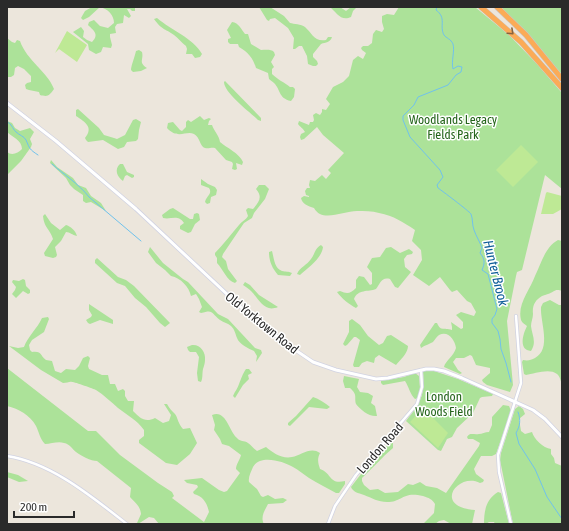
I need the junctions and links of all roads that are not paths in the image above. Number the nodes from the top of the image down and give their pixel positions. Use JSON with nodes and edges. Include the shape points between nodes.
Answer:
{"nodes":[{"id":1,"x":481,"y":7,"type":"edge"},
{"id":2,"x":497,"y":7,"type":"edge"},
{"id":3,"x":562,"y":79,"type":"edge"},
{"id":4,"x":562,"y":88,"type":"edge"},
{"id":5,"x":7,"y":104,"type":"edge"},
{"id":6,"x":516,"y":316,"type":"dead end"},
{"id":7,"x":421,"y":370,"type":"junction"},
{"id":8,"x":516,"y":402,"type":"junction"},
{"id":9,"x":562,"y":437,"type":"edge"},
{"id":10,"x":7,"y":456,"type":"edge"},
{"id":11,"x":127,"y":524,"type":"edge"},
{"id":12,"x":328,"y":524,"type":"edge"},
{"id":13,"x":511,"y":524,"type":"edge"}],
"edges":[{"from":1,"to":4,"type":"highway","one_way":true,"via":[[526,47]]},
{"from":2,"to":3,"type":"highway","via":[[526,35]]},
{"from":5,"to":7,"type":"main road","name":"Old Yorktown Road","via":[[56,140],[136,209],[245,311],[303,356],[323,366],[376,379]]},
{"from":6,"to":8,"type":"street","via":[[521,383]]},
{"from":7,"to":8,"type":"main road","name":"Old Yorktown Road","via":[[444,371]]},
{"from":7,"to":12,"type":"street","name":"London Road","via":[[422,387],[417,404],[356,475],[335,506]]},
{"from":8,"to":9,"type":"main road","name":"Old Yorktown Road","via":[[540,415]]},
{"from":8,"to":13,"type":"street","via":[[498,454],[499,472]]},
{"from":10,"to":11,"type":"street","via":[[43,467],[82,491]]}]}
